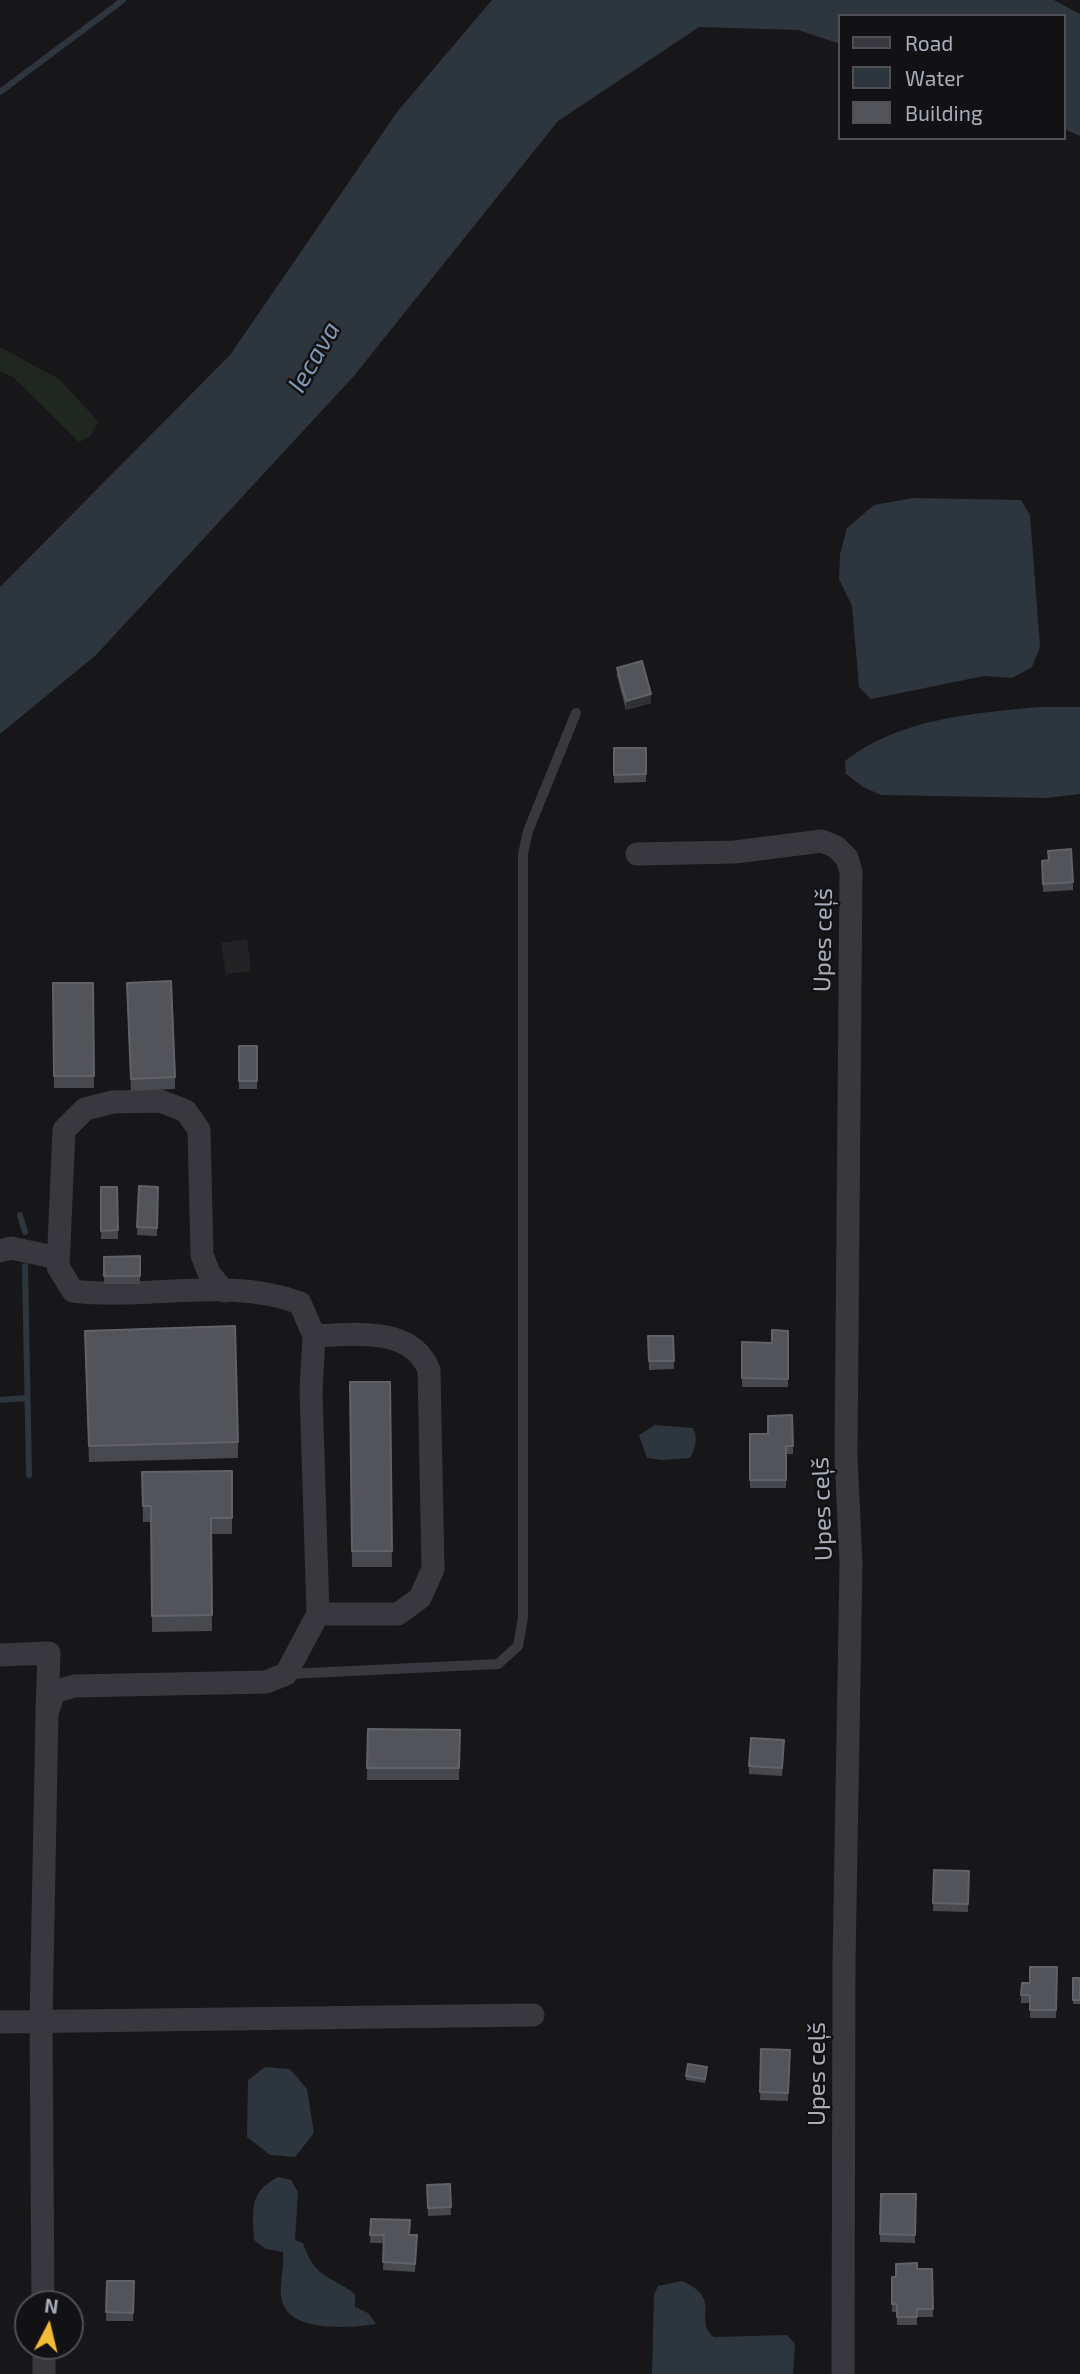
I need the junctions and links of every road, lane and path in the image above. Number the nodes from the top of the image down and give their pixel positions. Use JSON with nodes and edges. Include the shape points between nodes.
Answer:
{"nodes":[{"id":1,"x":576,"y":713,"type":"dead end"},
{"id":2,"x":637,"y":853,"type":"dead end"},
{"id":3,"x":0,"y":1251,"type":"edge"},
{"id":4,"x":58,"y":1258,"type":"junction"},
{"id":5,"x":224,"y":1291,"type":"junction"},
{"id":6,"x":314,"y":1336,"type":"junction"},
{"id":7,"x":317,"y":1614,"type":"junction"},
{"id":8,"x":0,"y":1655,"type":"edge"},
{"id":9,"x":286,"y":1674,"type":"junction"},
{"id":10,"x":47,"y":1713,"type":"junction"},
{"id":11,"x":533,"y":2015,"type":"dead end"},
{"id":12,"x":41,"y":2021,"type":"junction"},
{"id":13,"x":0,"y":2022,"type":"edge"},
{"id":14,"x":43,"y":2290,"type":"edge"},
{"id":15,"x":843,"y":2374,"type":"edge"}],
"edges":[{"from":1,"to":9,"type":"lane","via":[[523,854],[523,1618],[518,1646],[498,1664]]},
{"from":2,"to":15,"type":"street","name":"Upes ceļš","via":[[735,852],[822,841],[847,858],[851,872],[846,1455],[851,1564]]},
{"from":3,"to":4,"type":"street","via":[[11,1248]]},
{"from":4,"to":5,"type":"street","via":[[73,1291]]},
{"from":4,"to":5,"type":"street","via":[[64,1130],[85,1109],[113,1102],[160,1101],[186,1111],[199,1130],[202,1255]]},
{"from":5,"to":6,"type":"street","via":[[273,1292],[300,1303]]},
{"from":6,"to":7,"type":"street","via":[[311,1391]]},
{"from":6,"to":7,"type":"street","via":[[383,1335],[424,1357],[429,1370],[433,1569],[420,1598],[398,1614]]},
{"from":7,"to":9,"type":"street"},
{"from":8,"to":10,"type":"street","via":[[49,1653]]},
{"from":9,"to":10,"type":"street","via":[[266,1682],[74,1686],[54,1692]]},
{"from":10,"to":12,"type":"street"},
{"from":11,"to":12,"type":"street"},
{"from":12,"to":13,"type":"street"},
{"from":12,"to":14,"type":"street"}]}
